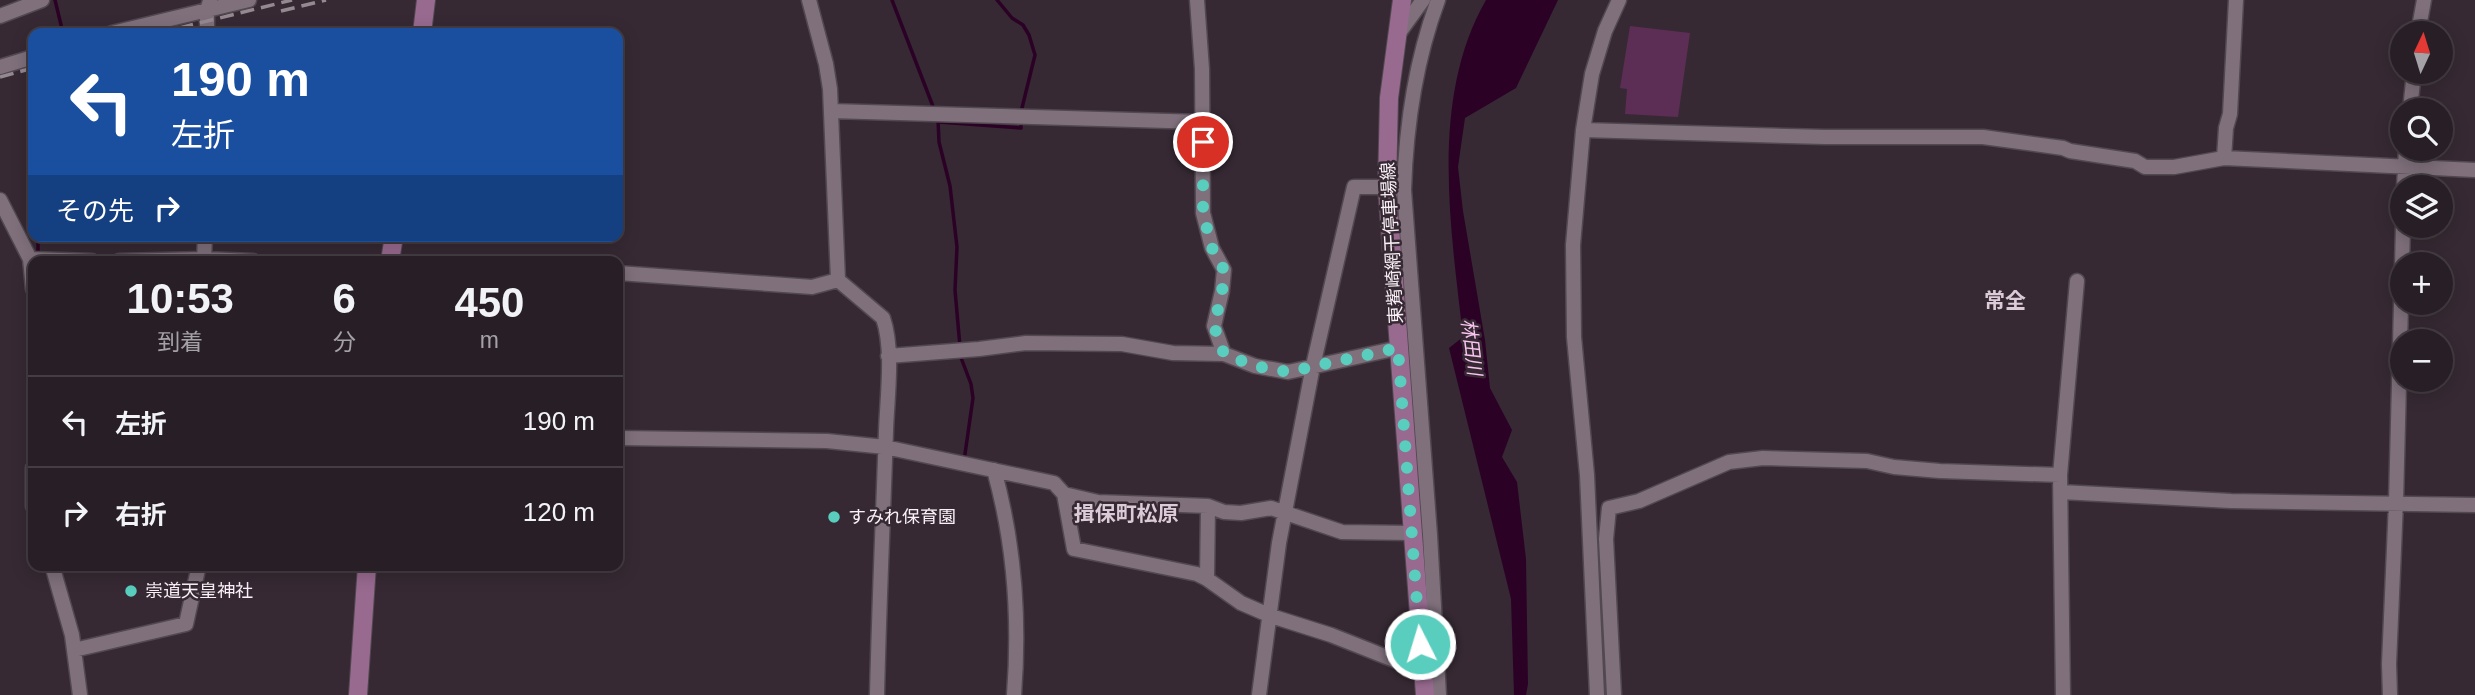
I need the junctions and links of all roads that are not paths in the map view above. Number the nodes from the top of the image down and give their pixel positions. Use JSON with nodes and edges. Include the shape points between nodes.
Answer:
{"nodes":[{"id":1,"x":42,"y":0,"type":"edge"},
{"id":2,"x":249,"y":0,"type":"edge"},
{"id":3,"x":426,"y":0,"type":"edge"},
{"id":4,"x":809,"y":0,"type":"edge"},
{"id":5,"x":1197,"y":0,"type":"edge"},
{"id":6,"x":1402,"y":0,"type":"edge"},
{"id":7,"x":1423,"y":0,"type":"edge"},
{"id":8,"x":1438,"y":0,"type":"edge"},
{"id":9,"x":1619,"y":0,"type":"edge"},
{"id":10,"x":2236,"y":0,"type":"edge"},
{"id":11,"x":2424,"y":0,"type":"edge"},
{"id":12,"x":209,"y":5,"type":"edge"},
{"id":13,"x":0,"y":16,"type":"edge"},
{"id":14,"x":2420,"y":21,"type":"edge"},
{"id":15,"x":129,"y":28,"type":"edge"},
{"id":16,"x":208,"y":28,"type":"edge"},
{"id":17,"x":423,"y":28,"type":"edge"},
{"id":18,"x":1395,"y":40,"type":"junction"},
{"id":19,"x":28,"y":59,"type":"edge"},
{"id":20,"x":0,"y":67,"type":"edge"},
{"id":21,"x":831,"y":111,"type":"junction"},
{"id":22,"x":1202,"y":122,"type":"junction"},
{"id":23,"x":1583,"y":130,"type":"junction"},
{"id":24,"x":2224,"y":158,"type":"junction"},
{"id":25,"x":2405,"y":161,"type":"edge"},
{"id":26,"x":2404,"y":166,"type":"junction"},
{"id":27,"x":2475,"y":170,"type":"edge"},
{"id":28,"x":2404,"y":175,"type":"edge"},
{"id":29,"x":1387,"y":187,"type":"junction"},
{"id":30,"x":0,"y":200,"type":"edge"},
{"id":31,"x":2403,"y":238,"type":"edge"},
{"id":32,"x":28,"y":256,"type":"edge"},
{"id":33,"x":623,"y":274,"type":"edge"},
{"id":34,"x":838,"y":280,"type":"junction"},
{"id":35,"x":2077,"y":281,"type":"dead end"},
{"id":36,"x":1398,"y":348,"type":"junction"},
{"id":37,"x":1224,"y":354,"type":"junction"},
{"id":38,"x":888,"y":356,"type":"junction"},
{"id":39,"x":1313,"y":366,"type":"junction"},
{"id":40,"x":623,"y":438,"type":"edge"},
{"id":41,"x":885,"y":447,"type":"junction"},
{"id":42,"x":994,"y":470,"type":"junction"},
{"id":43,"x":2060,"y":475,"type":"junction"},
{"id":44,"x":2061,"y":492,"type":"junction"},
{"id":45,"x":1064,"y":494,"type":"junction"},
{"id":46,"x":2396,"y":502,"type":"junction"},
{"id":47,"x":2475,"y":505,"type":"edge"},
{"id":48,"x":1208,"y":506,"type":"junction"},
{"id":49,"x":1285,"y":511,"type":"junction"},
{"id":50,"x":1411,"y":533,"type":"junction"},
{"id":51,"x":54,"y":571,"type":"edge"},
{"id":52,"x":198,"y":571,"type":"edge"},
{"id":53,"x":367,"y":571,"type":"edge"},
{"id":54,"x":1208,"y":579,"type":"junction"},
{"id":55,"x":1271,"y":616,"type":"junction"},
{"id":56,"x":74,"y":650,"type":"junction"},
{"id":57,"x":1422,"y":671,"type":"junction"},
{"id":58,"x":80,"y":695,"type":"edge"},
{"id":59,"x":358,"y":695,"type":"edge"},
{"id":60,"x":877,"y":695,"type":"edge"},
{"id":61,"x":1014,"y":695,"type":"edge"},
{"id":62,"x":1259,"y":695,"type":"edge"},
{"id":63,"x":1425,"y":695,"type":"edge"},
{"id":64,"x":1439,"y":695,"type":"edge"},
{"id":65,"x":1597,"y":695,"type":"edge"},
{"id":66,"x":1614,"y":695,"type":"edge"},
{"id":67,"x":2063,"y":695,"type":"edge"},
{"id":68,"x":2390,"y":695,"type":"edge"}],
"edges":[{"from":1,"to":13,"type":"street"},
{"from":2,"to":12,"type":"street"},
{"from":3,"to":17,"type":"main road"},
{"from":4,"to":21,"type":"street","via":[[826,64]]},
{"from":5,"to":22,"type":"street"},
{"from":6,"to":18,"type":"main road","name":"東觜崎網干停車場線"},
{"from":7,"to":18,"type":"street"},
{"from":8,"to":64,"type":"street","via":[[1411,99],[1404,190]]},
{"from":9,"to":23,"type":"street","via":[[1592,74]]},
{"from":10,"to":24,"type":"street"},
{"from":11,"to":14,"type":"street"},
{"from":12,"to":15,"type":"street"},
{"from":12,"to":16,"type":"street"},
{"from":18,"to":29,"type":"main road","name":"東觜崎網干停車場線"},
{"from":19,"to":20,"type":"street"},
{"from":21,"to":22,"type":"street"},
{"from":21,"to":34,"type":"street"},
{"from":22,"to":37,"type":"street","via":[[1203,213],[1212,248],[1224,270],[1214,326]]},
{"from":23,"to":24,"type":"street","via":[[1983,137],[2134,161],[2145,167]]},
{"from":23,"to":65,"type":"street","via":[[1573,245],[1574,337],[1587,475]]},
{"from":24,"to":26,"type":"street"},
{"from":25,"to":26,"type":"street"},
{"from":26,"to":27,"type":"street"},
{"from":26,"to":28,"type":"street"},
{"from":29,"to":36,"type":"main road","name":"東觜崎網干停車場線"},
{"from":29,"to":39,"type":"street","via":[[1354,187]]},
{"from":30,"to":32,"type":"street"},
{"from":31,"to":46,"type":"street"},
{"from":33,"to":34,"type":"street","via":[[812,287]]},
{"from":34,"to":38,"type":"street","via":[[883,318]]},
{"from":35,"to":43,"type":"street"},
{"from":36,"to":39,"type":"street"},
{"from":36,"to":50,"type":"main road","name":"東觜崎網干停車場線"},
{"from":37,"to":38,"type":"street","via":[[1173,353],[1122,344],[1027,343]]},
{"from":37,"to":39,"type":"street","via":[[1288,372]]},
{"from":38,"to":41,"type":"street"},
{"from":39,"to":49,"type":"street"},
{"from":40,"to":41,"type":"street"},
{"from":41,"to":42,"type":"street"},
{"from":41,"to":60,"type":"street"},
{"from":42,"to":45,"type":"street","via":[[1054,483]]},
{"from":42,"to":61,"type":"street","via":[[1010,536],[1015,590]]},
{"from":43,"to":44,"type":"street"},
{"from":43,"to":66,"type":"street","via":[[1763,458],[1730,461],[1639,501],[1609,508],[1606,539]]},
{"from":44,"to":46,"type":"street","via":[[2219,501]]},
{"from":44,"to":67,"type":"street"},
{"from":45,"to":48,"type":"street","via":[[1098,502]]},
{"from":45,"to":54,"type":"street","via":[[1074,549]]},
{"from":46,"to":47,"type":"street"},
{"from":46,"to":68,"type":"street"},
{"from":48,"to":49,"type":"street","via":[[1233,512]]},
{"from":48,"to":54,"type":"street"},
{"from":49,"to":50,"type":"street","via":[[1342,532]]},
{"from":49,"to":55,"type":"street"},
{"from":50,"to":57,"type":"main road","name":"東觜崎網干停車場線"},
{"from":51,"to":56,"type":"street"},
{"from":52,"to":56,"type":"street","via":[[186,624]]},
{"from":53,"to":59,"type":"main road"},
{"from":54,"to":55,"type":"street","via":[[1241,603]]},
{"from":55,"to":57,"type":"street"},
{"from":55,"to":62,"type":"street"},
{"from":56,"to":58,"type":"street"},
{"from":57,"to":63,"type":"main road","name":"東觜崎網干停車場線"}]}
